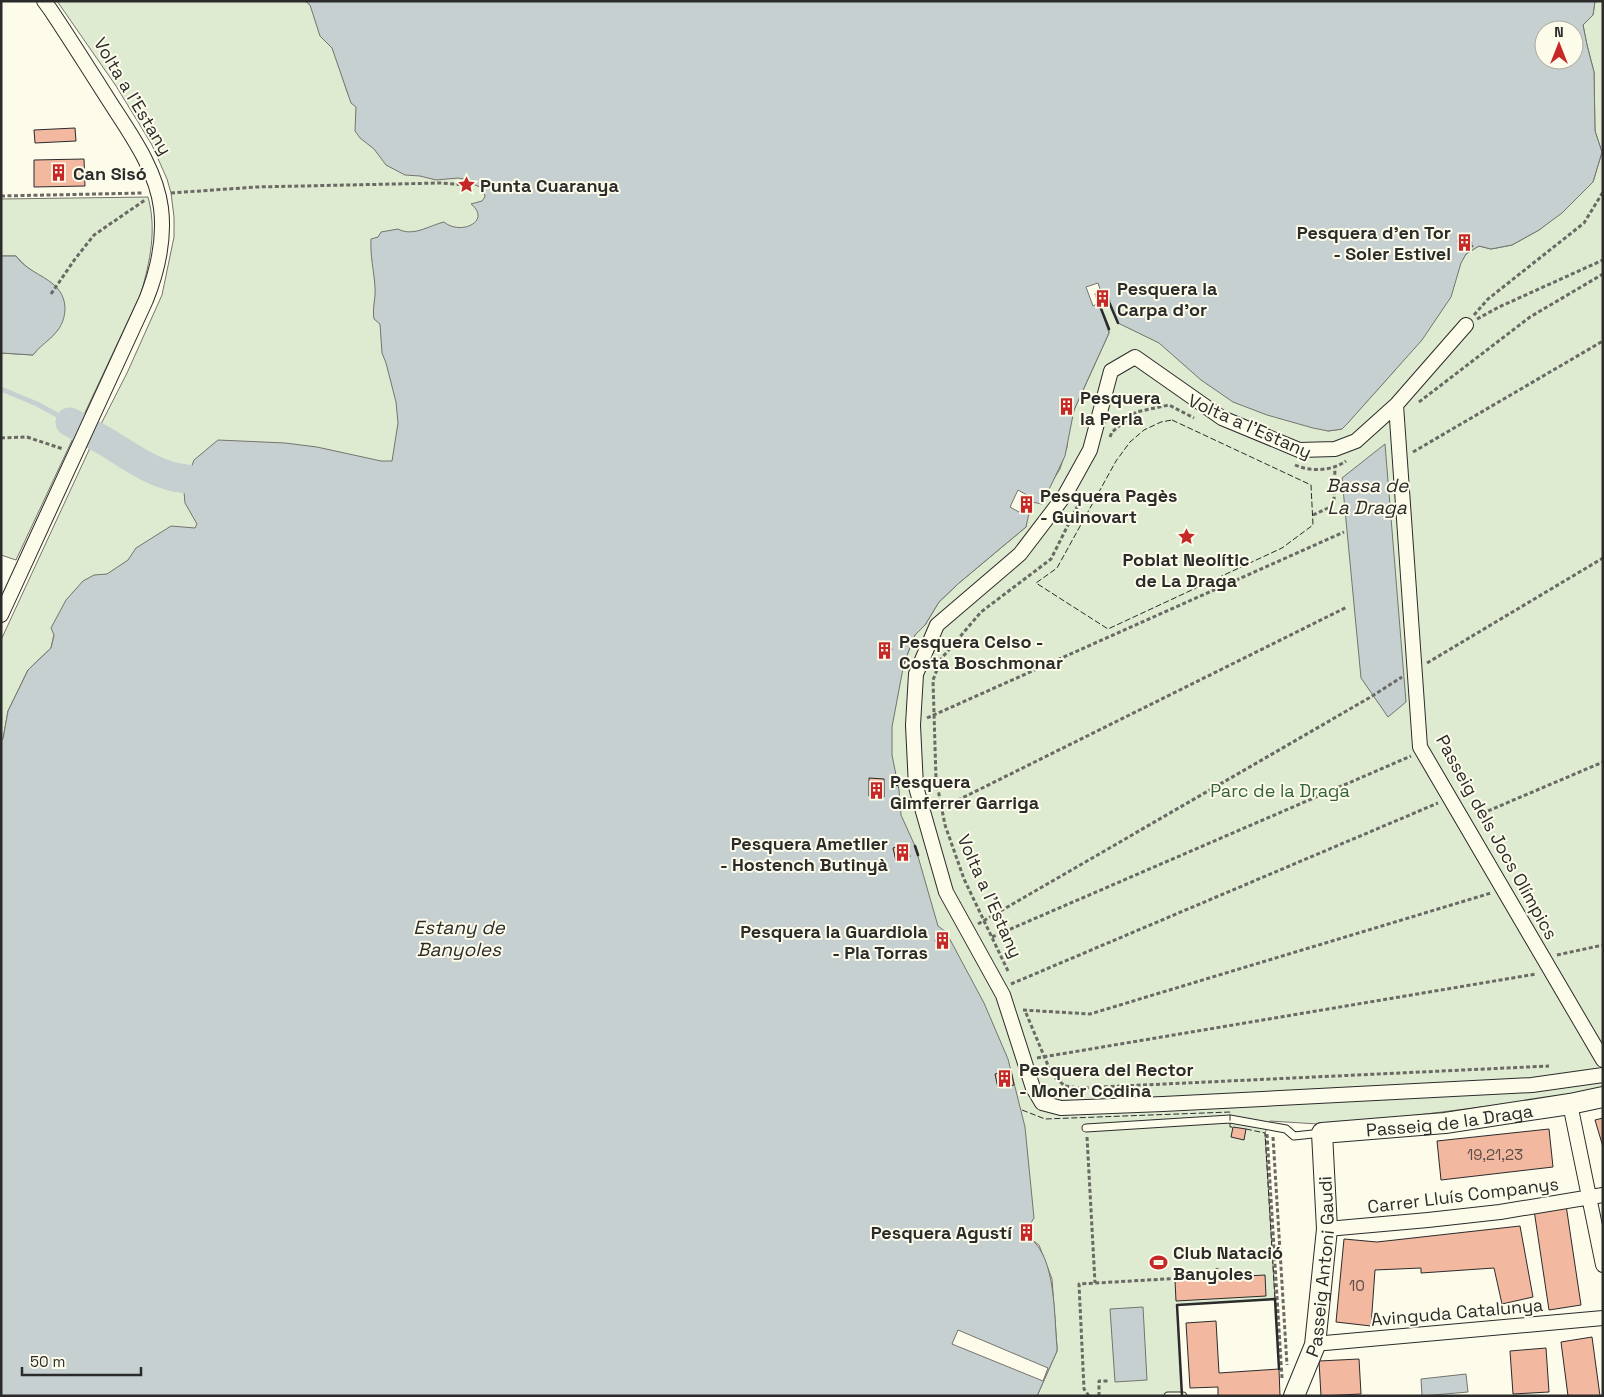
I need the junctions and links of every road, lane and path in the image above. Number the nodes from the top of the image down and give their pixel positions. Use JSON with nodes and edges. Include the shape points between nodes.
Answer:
{"nodes":[{"id":1,"x":44,"y":1,"type":"edge"},
{"id":2,"x":466,"y":185,"type":"dead end"},
{"id":3,"x":164,"y":191,"type":"junction"},
{"id":4,"x":1603,"y":192,"type":"edge"},
{"id":5,"x":1,"y":196,"type":"edge"},
{"id":6,"x":170,"y":200,"type":"dead end"},
{"id":7,"x":1470,"y":244,"type":"dead end"},
{"id":8,"x":1474,"y":249,"type":"dead end"},
{"id":9,"x":1603,"y":260,"type":"edge"},
{"id":10,"x":1603,"y":274,"type":"edge"},
{"id":11,"x":52,"y":294,"type":"dead end"},
{"id":12,"x":1466,"y":325,"type":"junction"},
{"id":13,"x":1603,"y":341,"type":"edge"},
{"id":14,"x":1396,"y":405,"type":"junction"},
{"id":15,"x":1069,"y":409,"type":"dead end"},
{"id":16,"x":1074,"y":410,"type":"dead end"},
{"id":17,"x":1195,"y":418,"type":"dead end"},
{"id":18,"x":1397,"y":419,"type":"junction"},
{"id":19,"x":1,"y":438,"type":"edge"},
{"id":20,"x":1108,"y":440,"type":"dead end"},
{"id":21,"x":1335,"y":449,"type":"junction"},
{"id":22,"x":77,"y":450,"type":"junction"},
{"id":23,"x":1400,"y":460,"type":"junction"},
{"id":24,"x":1347,"y":461,"type":"dead end"},
{"id":25,"x":1293,"y":464,"type":"dead end"},
{"id":26,"x":1335,"y":468,"type":"junction"},
{"id":27,"x":1080,"y":500,"type":"dead end"},
{"id":28,"x":1312,"y":515,"type":"dead end"},
{"id":29,"x":1344,"y":532,"type":"dead end"},
{"id":30,"x":1603,"y":558,"type":"edge"},
{"id":31,"x":1348,"y":607,"type":"dead end"},
{"id":32,"x":1,"y":615,"type":"edge"},
{"id":33,"x":1410,"y":672,"type":"junction"},
{"id":34,"x":933,"y":716,"type":"junction"},
{"id":35,"x":913,"y":725,"type":"junction"},
{"id":36,"x":1423,"y":751,"type":"junction"},
{"id":37,"x":1603,"y":762,"type":"edge"},
{"id":38,"x":1450,"y":798,"type":"junction"},
{"id":39,"x":942,"y":809,"type":"junction"},
{"id":40,"x":924,"y":817,"type":"junction"},
{"id":41,"x":1464,"y":821,"type":"junction"},
{"id":42,"x":1504,"y":890,"type":"junction"},
{"id":43,"x":984,"y":920,"type":"junction"},
{"id":44,"x":967,"y":930,"type":"junction"},
{"id":45,"x":992,"y":937,"type":"junction"},
{"id":46,"x":974,"y":944,"type":"junction"},
{"id":47,"x":1603,"y":945,"type":"edge"},
{"id":48,"x":1544,"y":958,"type":"junction"},
{"id":49,"x":1552,"y":972,"type":"junction"},
{"id":50,"x":1013,"y":983,"type":"junction"},
{"id":51,"x":1000,"y":989,"type":"junction"},
{"id":52,"x":1021,"y":1001,"type":"dead end"},
{"id":53,"x":1007,"y":1008,"type":"junction"},
{"id":54,"x":1024,"y":1010,"type":"junction"},
{"id":55,"x":1044,"y":1057,"type":"junction"},
{"id":56,"x":1024,"y":1060,"type":"junction"},
{"id":57,"x":1603,"y":1060,"type":"edge"},
{"id":58,"x":1556,"y":1066,"type":"dead end"},
{"id":59,"x":1603,"y":1075,"type":"edge"},
{"id":60,"x":1269,"y":1078,"type":"junction"},
{"id":61,"x":1603,"y":1097,"type":"edge"},
{"id":62,"x":1270,"y":1099,"type":"junction"},
{"id":63,"x":1570,"y":1104,"type":"junction"},
{"id":64,"x":1269,"y":1126,"type":"junction"},
{"id":65,"x":1086,"y":1128,"type":"joint"},
{"id":66,"x":1322,"y":1133,"type":"junction"},
{"id":67,"x":1596,"y":1197,"type":"edge"},
{"id":68,"x":1327,"y":1229,"type":"junction"},
{"id":69,"x":1603,"y":1265,"type":"edge"},
{"id":70,"x":1217,"y":1268,"type":"dead end"},
{"id":71,"x":1095,"y":1283,"type":"junction"},
{"id":72,"x":1603,"y":1318,"type":"edge"},
{"id":73,"x":1315,"y":1342,"type":"junction"},
{"id":74,"x":1288,"y":1370,"type":"dead end"},
{"id":75,"x":1108,"y":1381,"type":"dead end"},
{"id":76,"x":1288,"y":1389,"type":"edge"},
{"id":77,"x":1089,"y":1396,"type":"edge"},
{"id":78,"x":1099,"y":1396,"type":"edge"},
{"id":79,"x":1168,"y":1396,"type":"edge"},
{"id":80,"x":1184,"y":1396,"type":"edge"}],
"edges":[{"from":1,"to":3,"type":"street"},
{"from":2,"to":3,"type":"path","via":[[440,183]]},
{"from":3,"to":5,"type":"path"},
{"from":3,"to":6,"type":"path"},
{"from":3,"to":11,"type":"path","via":[[132,208],[94,235]]},
{"from":3,"to":22,"type":"street","via":[[156,275]]},
{"from":4,"to":12,"type":"path","via":[[1584,223],[1488,299]]},
{"from":7,"to":8,"type":"path"},
{"from":9,"to":12,"type":"path","via":[[1500,306]]},
{"from":10,"to":18,"type":"path","via":[[1530,317]]},
{"from":12,"to":14,"type":"street"},
{"from":13,"to":23,"type":"path"},
{"from":14,"to":18,"type":"street"},
{"from":14,"to":21,"type":"street","via":[[1356,441]]},
{"from":15,"to":16,"type":"path"},
{"from":17,"to":20,"type":"path","name":"Volta a l'Estany","via":[[1169,405],[1136,412],[1112,432]]},
{"from":18,"to":23,"type":"street","name":"Passeig dels Jocs Olímpics"},
{"from":19,"to":22,"type":"path","via":[[28,437]]},
{"from":21,"to":26,"type":"path"},
{"from":21,"to":35,"type":"street","via":[[1299,450],[1222,418],[1135,358],[1112,371],[1090,450],[1065,495],[1020,554],[937,625],[916,674]]},
{"from":22,"to":32,"type":"street"},
{"from":23,"to":33,"type":"street","name":"Passeig dels Jocs Olímpics"},
{"from":24,"to":26,"type":"path","name":"Volta a l'Estany"},
{"from":25,"to":26,"type":"path","name":"Volta a l'Estany","via":[[1315,469]]},
{"from":26,"to":28,"type":"path","via":[[1334,501],[1328,508]]},
{"from":27,"to":34,"type":"path","name":"Volta a l'Estany","via":[[1051,560],[981,612],[942,659],[933,680]]},
{"from":29,"to":34,"type":"path"},
{"from":30,"to":33,"type":"path"},
{"from":31,"to":39,"type":"path"},
{"from":33,"to":36,"type":"street","name":"Passeig dels Jocs Olímpics"},
{"from":33,"to":43,"type":"path"},
{"from":34,"to":35,"type":"path"},
{"from":34,"to":39,"type":"path","name":"Volta a l'Estany","via":[[936,779]]},
{"from":35,"to":40,"type":"street","via":[[916,787]]},
{"from":36,"to":38,"type":"street","name":"Passeig dels Jocs Olímpics"},
{"from":36,"to":45,"type":"path"},
{"from":37,"to":41,"type":"path"},
{"from":38,"to":41,"type":"street","name":"Passeig dels Jocs Olímpics"},
{"from":38,"to":50,"type":"path"},
{"from":39,"to":40,"type":"path"},
{"from":39,"to":43,"type":"path","name":"Volta a l'Estany","via":[[964,879]]},
{"from":40,"to":44,"type":"street","via":[[946,892]]},
{"from":41,"to":42,"type":"street","name":"Passeig dels Jocs Olímpics"},
{"from":42,"to":48,"type":"street","name":"Passeig dels Jocs Olímpics"},
{"from":42,"to":54,"type":"path","via":[[1090,1014]]},
{"from":43,"to":44,"type":"path"},
{"from":43,"to":45,"type":"path","name":"Volta a l'Estany"},
{"from":44,"to":46,"type":"street"},
{"from":45,"to":46,"type":"path"},
{"from":45,"to":50,"type":"path","name":"Volta a l'Estany"},
{"from":46,"to":51,"type":"street"},
{"from":47,"to":48,"type":"path"},
{"from":48,"to":49,"type":"street","name":"Passeig dels Jocs Olímpics"},
{"from":49,"to":55,"type":"path"},
{"from":49,"to":57,"type":"street","name":"Passeig dels Jocs Olímpics"},
{"from":50,"to":51,"type":"path"},
{"from":51,"to":53,"type":"street"},
{"from":52,"to":54,"type":"path"},
{"from":53,"to":54,"type":"path"},
{"from":53,"to":56,"type":"street"},
{"from":54,"to":55,"type":"path"},
{"from":55,"to":56,"type":"path"},
{"from":55,"to":60,"type":"path","via":[[1052,1075],[1064,1086],[1079,1088]]},
{"from":56,"to":62,"type":"street","via":[[1032,1088],[1042,1103],[1061,1108]]},
{"from":58,"to":60,"type":"path"},
{"from":59,"to":62,"type":"street","via":[[1532,1085]]},
{"from":60,"to":62,"type":"path"},
{"from":61,"to":63,"type":"street","name":"Passeig de la Draga"},
{"from":63,"to":66,"type":"street","name":"Passeig de la Draga","via":[[1445,1123]]},
{"from":63,"to":67,"type":"street"},
{"from":64,"to":65,"type":"lane","via":[[1230,1119]]},
{"from":64,"to":66,"type":"lane","name":"Passeig de la Draga","via":[[1286,1130],[1294,1136]]},
{"from":64,"to":74,"type":"path"},
{"from":64,"to":76,"type":"path"},
{"from":65,"to":71,"type":"path"},
{"from":66,"to":68,"type":"street","name":"Passeig Antoni Gaudi"},
{"from":67,"to":68,"type":"street","name":"Carrer Lluís Companys","via":[[1446,1218]]},
{"from":67,"to":69,"type":"street"},
{"from":68,"to":73,"type":"street","name":"Passeig Antoni Gaudi"},
{"from":70,"to":71,"type":"path","via":[[1218,1276]]},
{"from":71,"to":77,"type":"path","via":[[1079,1284],[1084,1389]]},
{"from":72,"to":73,"type":"street","name":"Avinguda Catalunya"},
{"from":73,"to":76,"type":"street","name":"Passeig Antoni Gaudi","via":[[1309,1363]]},
{"from":75,"to":78,"type":"path","via":[[1099,1381]]},
{"from":79,"to":80,"type":"lane"}]}
